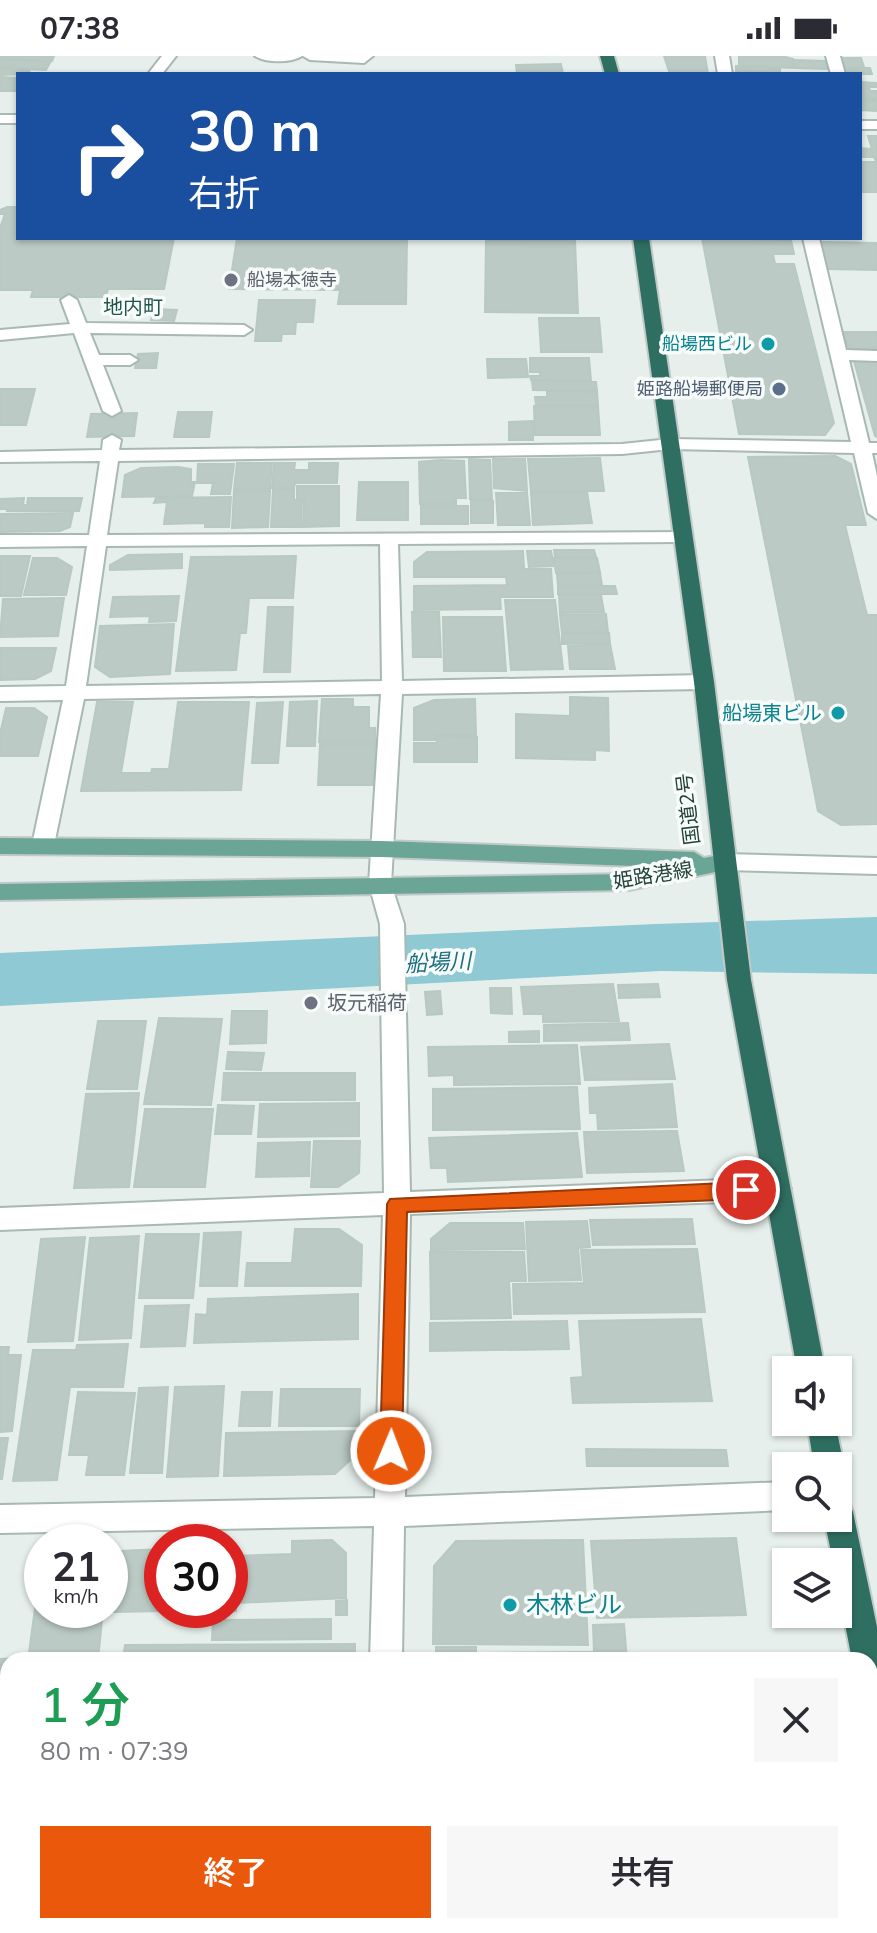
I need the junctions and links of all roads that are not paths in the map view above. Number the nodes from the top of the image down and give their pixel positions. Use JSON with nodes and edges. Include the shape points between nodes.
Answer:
{"nodes":[{"id":1,"x":169,"y":56,"type":"edge"},
{"id":2,"x":262,"y":56,"type":"edge"},
{"id":3,"x":295,"y":56,"type":"edge"},
{"id":4,"x":308,"y":56,"type":"edge"},
{"id":5,"x":366,"y":56,"type":"edge"},
{"id":6,"x":157,"y":72,"type":"edge"},
{"id":7,"x":641,"y":240,"type":"edge"},
{"id":8,"x":811,"y":240,"type":"edge"},
{"id":9,"x":69,"y":300,"type":"dead end"},
{"id":10,"x":80,"y":328,"type":"junction"},
{"id":11,"x":244,"y":330,"type":"dead end"},
{"id":12,"x":0,"y":335,"type":"edge"},
{"id":13,"x":838,"y":355,"type":"junction"},
{"id":14,"x":877,"y":356,"type":"edge"},
{"id":15,"x":92,"y":360,"type":"junction"},
{"id":16,"x":130,"y":360,"type":"dead end"},
{"id":17,"x":112,"y":411,"type":"dead end"},
{"id":18,"x":670,"y":444,"type":"junction"},
{"id":19,"x":868,"y":448,"type":"edge"},
{"id":20,"x":110,"y":449,"type":"junction"},
{"id":21,"x":0,"y":457,"type":"edge"},
{"id":22,"x":877,"y":513,"type":"edge"},
{"id":23,"x":682,"y":536,"type":"junction"},
{"id":24,"x":389,"y":540,"type":"junction"},
{"id":25,"x":0,"y":541,"type":"edge"},
{"id":26,"x":96,"y":541,"type":"junction"},
{"id":27,"x":704,"y":682,"type":"junction"},
{"id":28,"x":392,"y":685,"type":"junction"},
{"id":29,"x":75,"y":692,"type":"junction"},
{"id":30,"x":0,"y":694,"type":"edge"},
{"id":31,"x":43,"y":845,"type":"junction"},
{"id":32,"x":0,"y":846,"type":"edge"},
{"id":33,"x":382,"y":849,"type":"junction"},
{"id":34,"x":725,"y":862,"type":"junction"},
{"id":35,"x":877,"y":866,"type":"edge"},
{"id":36,"x":380,"y":884,"type":"junction"},
{"id":37,"x":0,"y":892,"type":"edge"},
{"id":38,"x":778,"y":1189,"type":"junction"},
{"id":39,"x":397,"y":1204,"type":"junction"},
{"id":40,"x":0,"y":1219,"type":"edge"},
{"id":41,"x":808,"y":1356,"type":"edge"},
{"id":42,"x":772,"y":1497,"type":"edge"},
{"id":43,"x":390,"y":1512,"type":"junction"},
{"id":44,"x":0,"y":1519,"type":"edge"},
{"id":45,"x":842,"y":1532,"type":"edge"},
{"id":46,"x":386,"y":1652,"type":"edge"},
{"id":47,"x":866,"y":1652,"type":"edge"}],
"edges":[{"from":1,"to":6,"type":"street"},
{"from":2,"to":3,"type":"street"},
{"from":4,"to":5,"type":"street"},
{"from":7,"to":18,"type":"highway","name":"国道2号"},
{"from":8,"to":13,"type":"street"},
{"from":9,"to":10,"type":"street"},
{"from":10,"to":11,"type":"street"},
{"from":10,"to":12,"type":"street"},
{"from":10,"to":15,"type":"street"},
{"from":13,"to":14,"type":"street"},
{"from":13,"to":19,"type":"street"},
{"from":15,"to":16,"type":"street"},
{"from":15,"to":17,"type":"street"},
{"from":18,"to":19,"type":"street"},
{"from":18,"to":20,"type":"street","via":[[622,449]]},
{"from":18,"to":23,"type":"highway","name":"国道2号"},
{"from":19,"to":22,"type":"street"},
{"from":20,"to":21,"type":"street"},
{"from":20,"to":26,"type":"street"},
{"from":23,"to":24,"type":"street"},
{"from":23,"to":27,"type":"highway","name":"国道2号"},
{"from":24,"to":26,"type":"street"},
{"from":24,"to":28,"type":"street"},
{"from":25,"to":26,"type":"street"},
{"from":26,"to":29,"type":"street"},
{"from":27,"to":28,"type":"street"},
{"from":27,"to":34,"type":"highway","name":"国道2号"},
{"from":28,"to":29,"type":"street"},
{"from":28,"to":33,"type":"street"},
{"from":29,"to":30,"type":"street"},
{"from":29,"to":31,"type":"street"},
{"from":31,"to":32,"type":"main road","name":"姫路港線"},
{"from":31,"to":33,"type":"main road","name":"姫路港線"},
{"from":33,"to":34,"type":"main road","name":"姫路港線"},
{"from":33,"to":36,"type":"street"},
{"from":34,"to":35,"type":"street"},
{"from":34,"to":36,"type":"main road","name":"姫路港線","via":[[629,882]]},
{"from":34,"to":38,"type":"highway","name":"国道2号","via":[[739,980]]},
{"from":36,"to":37,"type":"main road","name":"姫路港線"},
{"from":36,"to":39,"type":"street","via":[[392,924]]},
{"from":38,"to":39,"type":"street"},
{"from":38,"to":41,"type":"highway","name":"国道2号"},
{"from":39,"to":40,"type":"street"},
{"from":39,"to":43,"type":"street"},
{"from":42,"to":43,"type":"street"},
{"from":43,"to":44,"type":"street"},
{"from":43,"to":46,"type":"street"},
{"from":45,"to":47,"type":"highway"}]}
